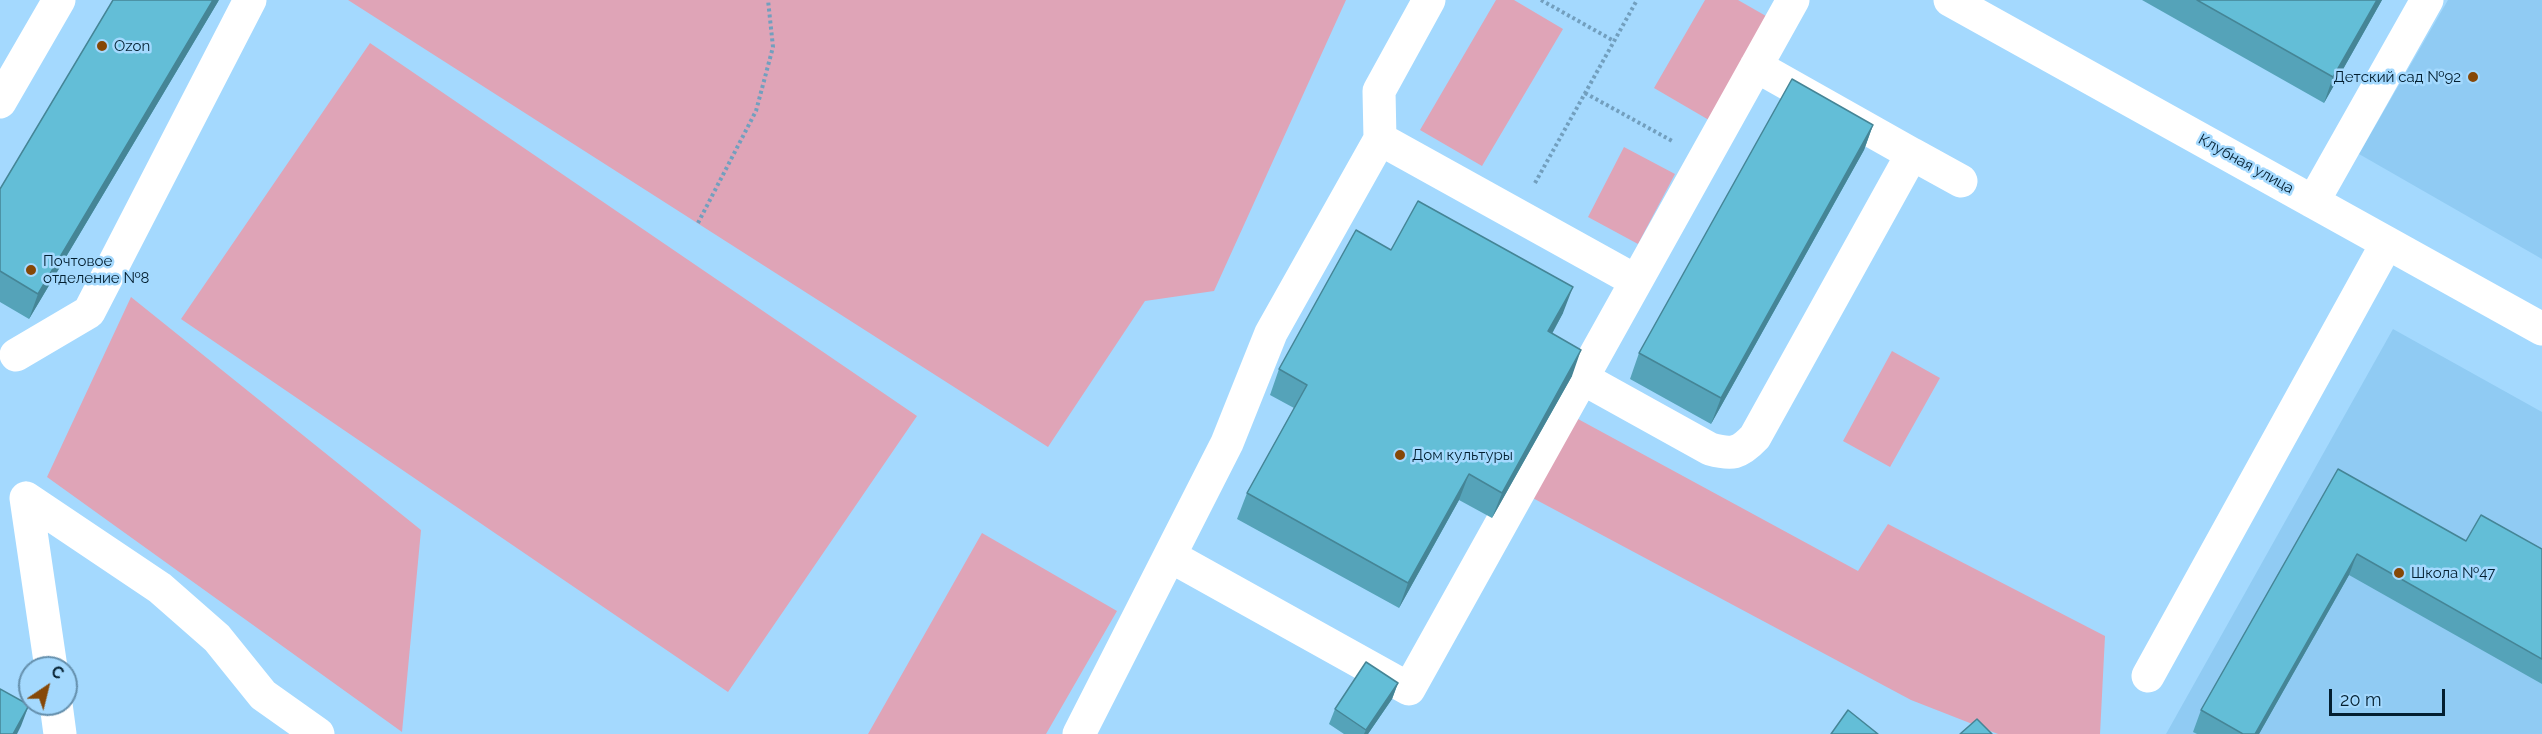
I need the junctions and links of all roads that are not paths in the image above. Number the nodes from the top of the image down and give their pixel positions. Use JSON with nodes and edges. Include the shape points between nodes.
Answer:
{"nodes":[{"id":1,"x":59,"y":0,"type":"edge"},
{"id":2,"x":250,"y":0,"type":"edge"},
{"id":3,"x":1429,"y":0,"type":"edge"},
{"id":4,"x":1793,"y":0,"type":"edge"},
{"id":5,"x":1950,"y":0,"type":"edge"},
{"id":6,"x":2427,"y":0,"type":"edge"},
{"id":7,"x":1992,"y":10,"type":"edge"},
{"id":8,"x":1756,"y":66,"type":"junction"},
{"id":9,"x":0,"y":102,"type":"edge"},
{"id":10,"x":1380,"y":138,"type":"junction"},
{"id":11,"x":1912,"y":154,"type":"junction"},
{"id":12,"x":1961,"y":181,"type":"dead end"},
{"id":13,"x":2313,"y":201,"type":"junction"},
{"id":14,"x":2387,"y":243,"type":"junction"},
{"id":15,"x":1636,"y":281,"type":"junction"},
{"id":16,"x":2542,"y":329,"type":"edge"},
{"id":17,"x":16,"y":355,"type":"dead end"},
{"id":18,"x":1582,"y":378,"type":"junction"},
{"id":19,"x":1170,"y":556,"type":"junction"},
{"id":20,"x":49,"y":656,"type":"edge"},
{"id":21,"x":2148,"y":676,"type":"dead end"},
{"id":22,"x":58,"y":716,"type":"edge"},
{"id":23,"x":60,"y":734,"type":"edge"},
{"id":24,"x":318,"y":734,"type":"edge"},
{"id":25,"x":1079,"y":734,"type":"edge"}],
"edges":[{"from":1,"to":9,"type":"street"},
{"from":2,"to":17,"type":"street","via":[[88,312]]},
{"from":3,"to":10,"type":"street","via":[[1379,91]]},
{"from":4,"to":8,"type":"street"},
{"from":5,"to":7,"type":"street","name":"Клубная улица"},
{"from":6,"to":13,"type":"street"},
{"from":7,"to":13,"type":"street","name":"Клубная улица"},
{"from":8,"to":11,"type":"street"},
{"from":8,"to":15,"type":"street"},
{"from":10,"to":15,"type":"street"},
{"from":10,"to":19,"type":"street","via":[[1271,333],[1227,443]]},
{"from":11,"to":12,"type":"street"},
{"from":11,"to":18,"type":"street","via":[[1755,437],[1743,450],[1726,453],[1710,449]]},
{"from":13,"to":14,"type":"street","name":"Клубная улица"},
{"from":14,"to":16,"type":"street","name":"Клубная улица"},
{"from":14,"to":21,"type":"street"},
{"from":15,"to":18,"type":"street"},
{"from":18,"to":19,"type":"street","via":[[1409,689]]},
{"from":19,"to":25,"type":"street"},
{"from":20,"to":24,"type":"street","via":[[26,498],[160,588],[218,638],[263,695]]},
{"from":22,"to":23,"type":"street"}]}
